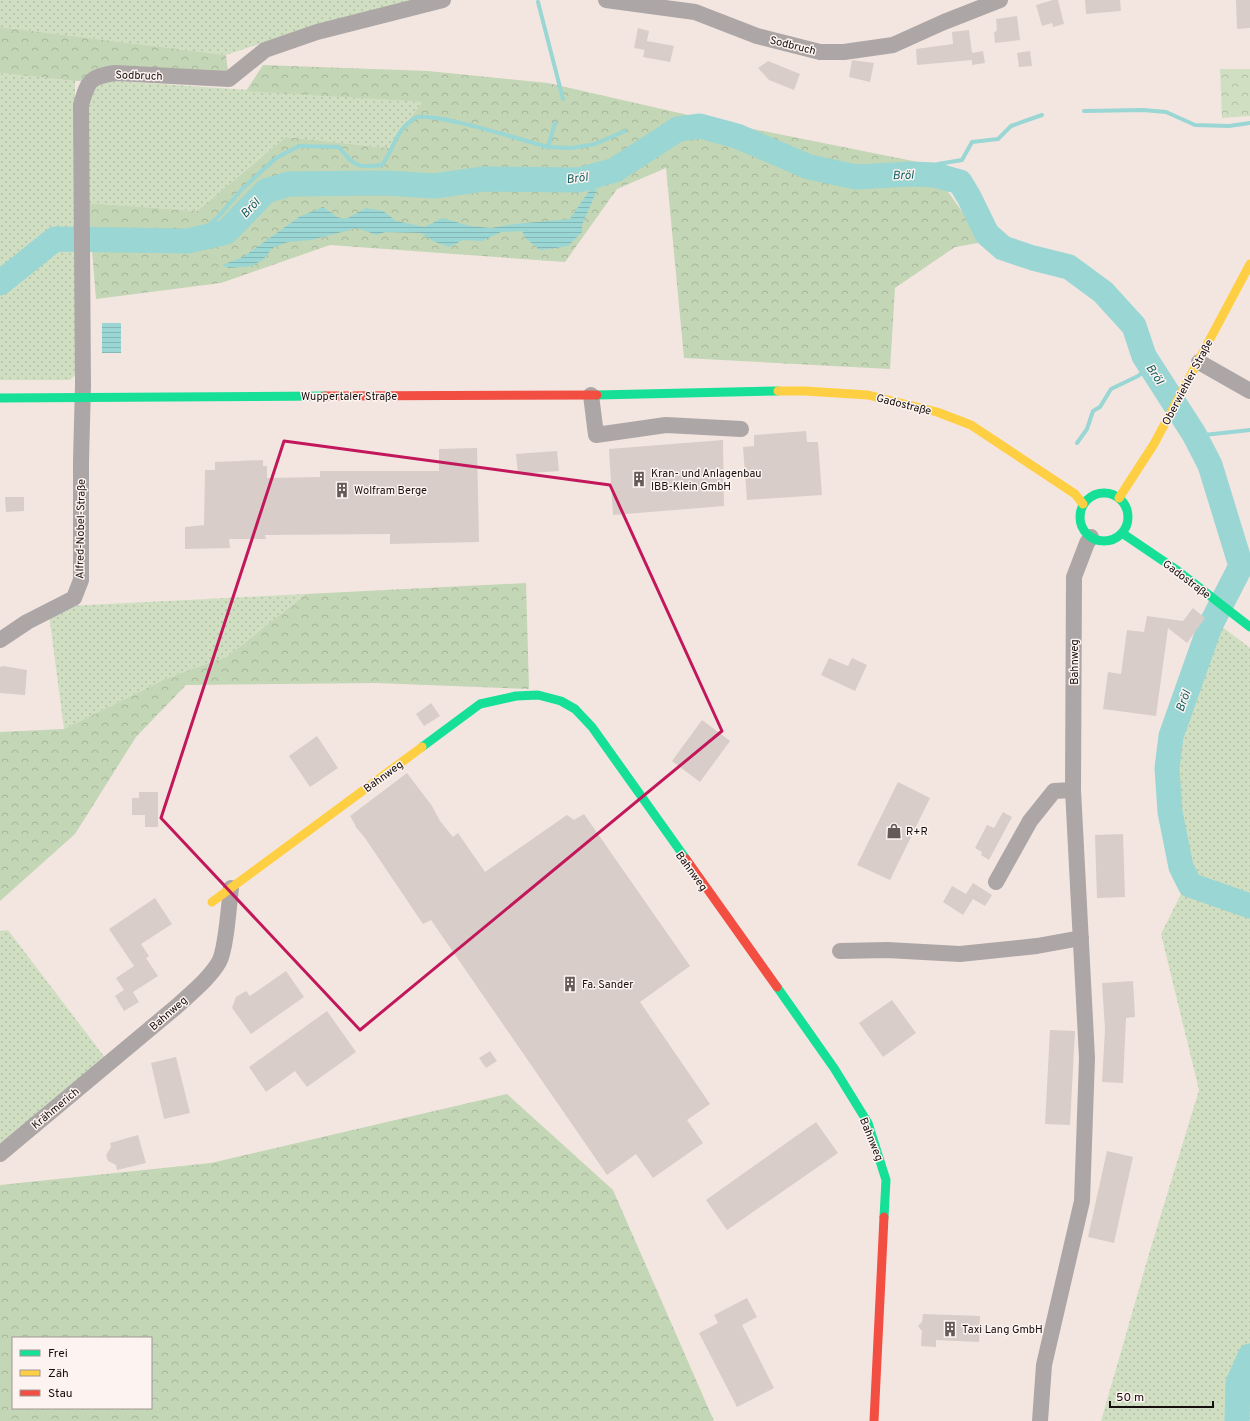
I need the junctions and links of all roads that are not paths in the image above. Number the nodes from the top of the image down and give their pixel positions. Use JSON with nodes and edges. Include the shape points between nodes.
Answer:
{"nodes":[{"id":1,"x":443,"y":0,"type":"edge"},
{"id":2,"x":606,"y":0,"type":"edge"},
{"id":3,"x":1000,"y":0,"type":"edge"},
{"id":4,"x":1250,"y":264,"type":"edge"},
{"id":5,"x":1199,"y":362,"type":"junction"},
{"id":6,"x":1250,"y":391,"type":"edge"},
{"id":7,"x":698,"y":394,"type":"joint"},
{"id":8,"x":591,"y":395,"type":"junction"},
{"id":9,"x":0,"y":398,"type":"edge"},
{"id":10,"x":82,"y":398,"type":"junction"},
{"id":11,"x":741,"y":428,"type":"dead end"},
{"id":12,"x":1119,"y":498,"type":"junction"},
{"id":13,"x":1083,"y":504,"type":"junction"},
{"id":14,"x":1122,"y":532,"type":"junction"},
{"id":15,"x":1091,"y":537,"type":"junction"},
{"id":16,"x":1250,"y":627,"type":"edge"},
{"id":17,"x":0,"y":640,"type":"edge"},
{"id":18,"x":1073,"y":790,"type":"junction"},
{"id":19,"x":996,"y":882,"type":"dead end"},
{"id":20,"x":231,"y":888,"type":"junction"},
{"id":21,"x":212,"y":902,"type":"dead end"},
{"id":22,"x":1081,"y":938,"type":"junction"},
{"id":23,"x":840,"y":951,"type":"dead end"},
{"id":24,"x":110,"y":1062,"type":"joint"},
{"id":25,"x":0,"y":1154,"type":"edge"},
{"id":26,"x":874,"y":1421,"type":"edge"},
{"id":27,"x":1040,"y":1421,"type":"edge"}],
"edges":[{"from":1,"to":10,"type":"street","name":"Sodbruch","via":[[317,32],[265,50],[229,79],[115,73],[98,76],[86,86],[81,105]]},
{"from":2,"to":3,"type":"street","name":"Sodbruch","via":[[695,12],[757,36],[820,52],[844,52],[892,45]]},
{"from":4,"to":5,"type":"main road","name":"Oberwiehler Straße"},
{"from":5,"to":6,"type":"street"},
{"from":5,"to":12,"type":"main road","name":"Oberwiehler Straße","via":[[1154,444]]},
{"from":7,"to":8,"type":"main road","name":"Wuppertaler Straße"},
{"from":7,"to":13,"type":"main road","name":"Gadostraße","via":[[805,390],[860,394],[937,412],[971,425],[994,439],[1075,494]]},
{"from":8,"to":10,"type":"main road","name":"Wuppertaler Straße"},
{"from":8,"to":11,"type":"street","via":[[596,435],[666,425]]},
{"from":9,"to":10,"type":"main road","name":"Wuppertaler Straße"},
{"from":10,"to":17,"type":"street","name":"Alfred-Nobel-Straße","via":[[81,580],[74,598],[27,622]]},
{"from":12,"to":13,"type":"main road","via":[[1113,494],[1100,492]]},
{"from":12,"to":14,"type":"main road","via":[[1128,511],[1126,526]]},
{"from":13,"to":15,"type":"main road","via":[[1080,519]]},
{"from":14,"to":15,"type":"main road","via":[[1111,540],[1097,540]]},
{"from":14,"to":16,"type":"main road","name":"Gadostraße","via":[[1178,571]]},
{"from":15,"to":18,"type":"street","name":"Bahnweg","via":[[1074,577]]},
{"from":18,"to":19,"type":"street","via":[[1054,792],[1030,821]]},
{"from":18,"to":22,"type":"street","name":"Bahnweg"},
{"from":20,"to":21,"type":"main road","name":"Bahnweg"},
{"from":20,"to":24,"type":"street","name":"Bahnweg","via":[[220,961],[202,983],[176,1007]]},
{"from":20,"to":26,"type":"main road","name":"Bahnweg","via":[[480,704],[527,694],[547,695],[572,707],[592,727],[834,1068],[868,1123],[886,1180]]},
{"from":22,"to":23,"type":"street","via":[[1037,946],[960,954],[887,950]]},
{"from":22,"to":27,"type":"street","name":"Bahnweg","via":[[1086,1058],[1082,1201],[1044,1365]]},
{"from":24,"to":25,"type":"street","name":"Krähmerich"}]}
